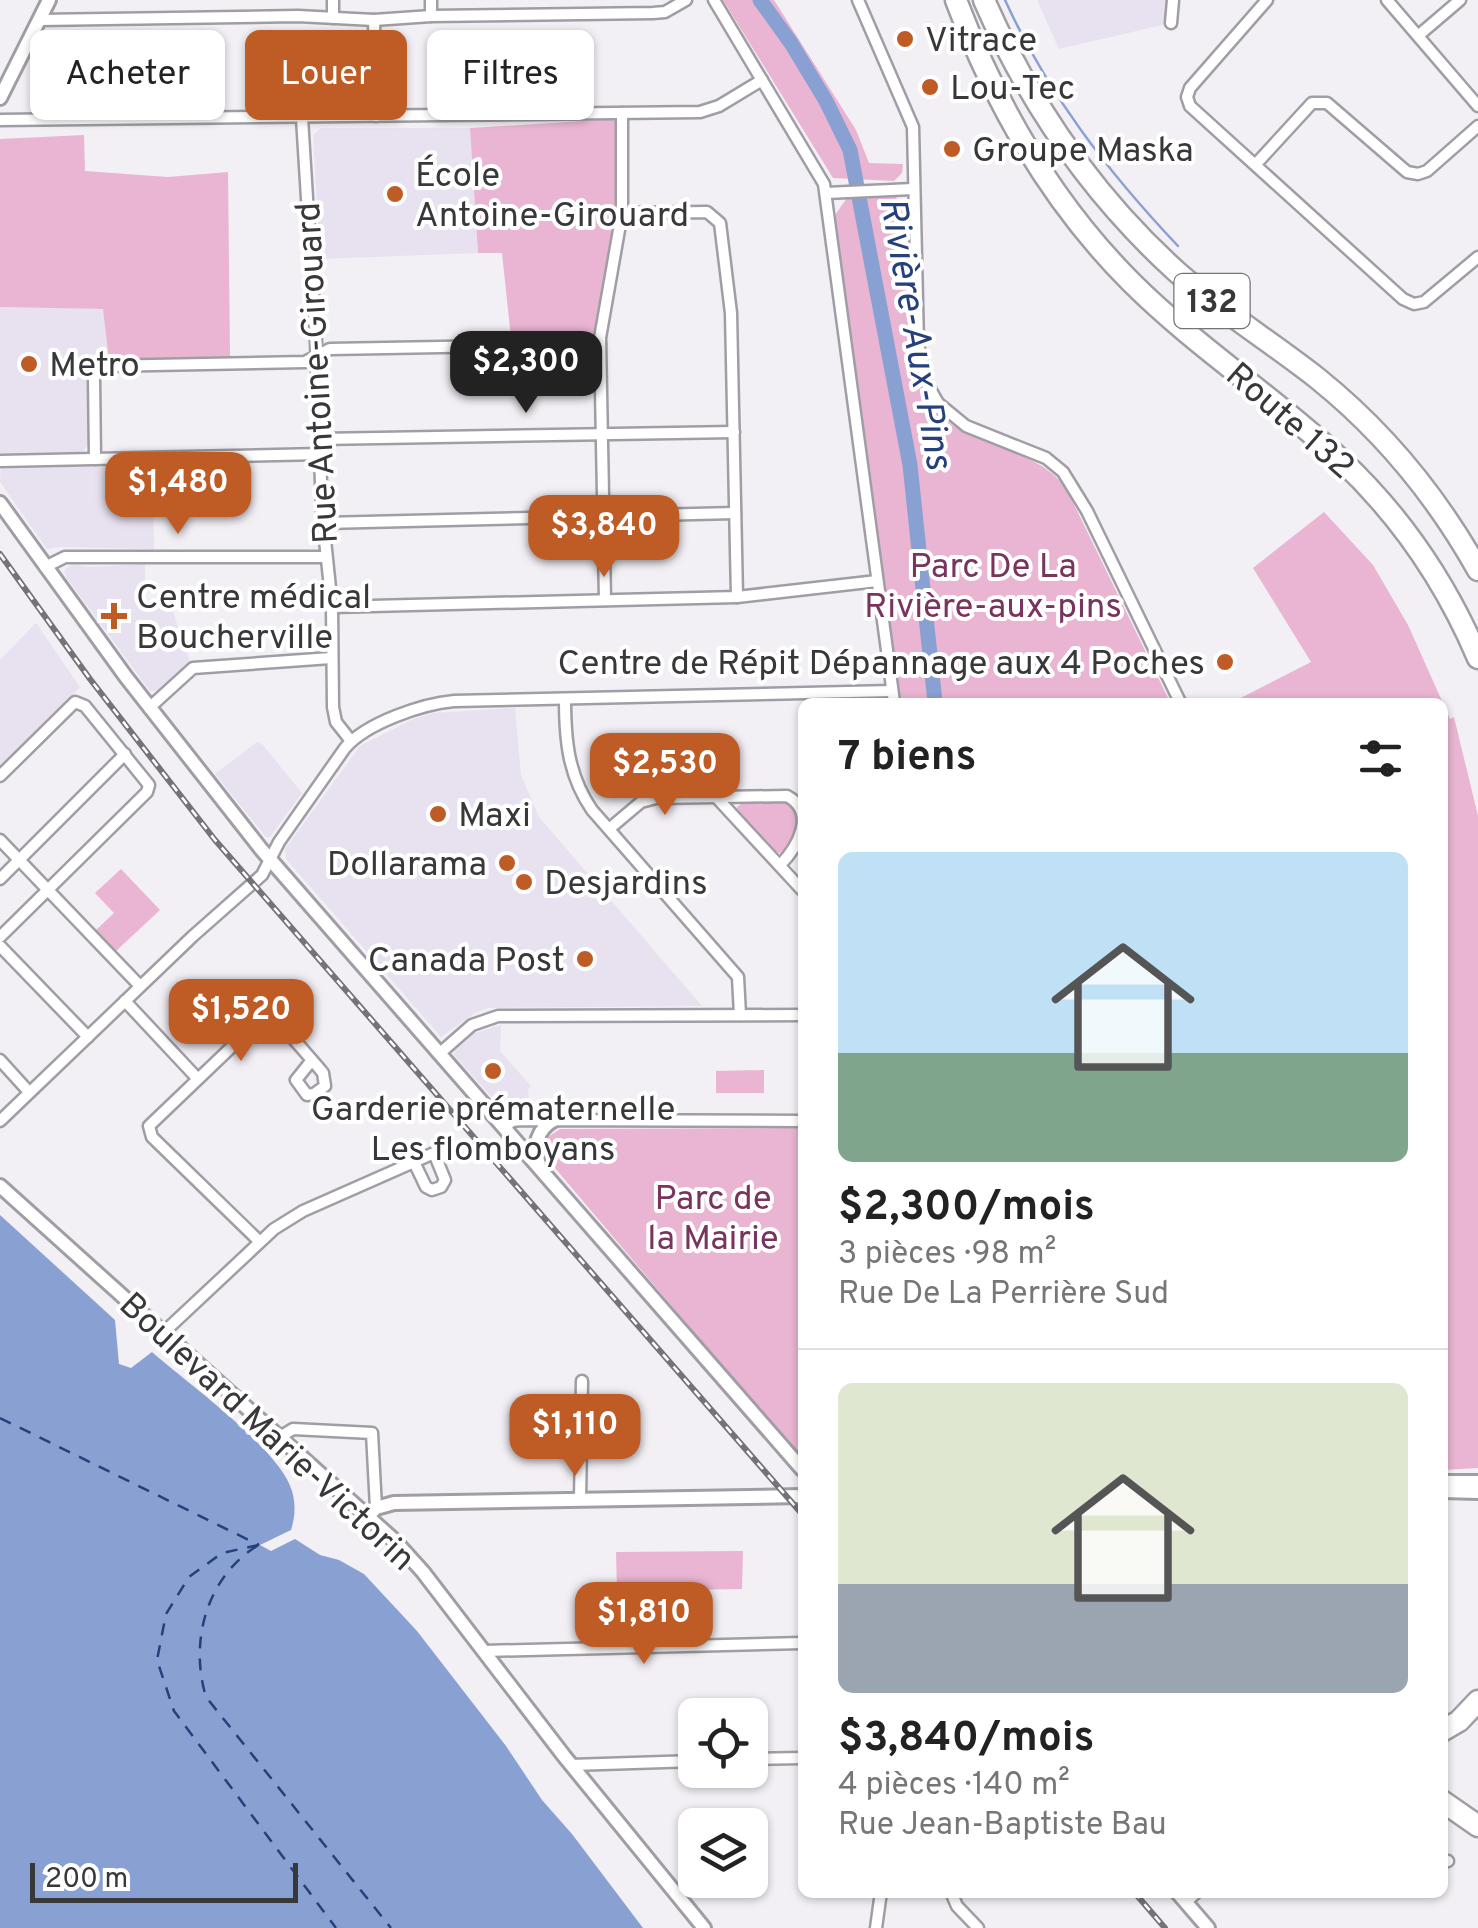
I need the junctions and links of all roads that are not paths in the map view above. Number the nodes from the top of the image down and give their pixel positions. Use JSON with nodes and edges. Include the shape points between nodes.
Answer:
{"nodes":[{"id":1,"x":49,"y":0,"type":"edge"},
{"id":2,"x":333,"y":0,"type":"edge"},
{"id":3,"x":431,"y":0,"type":"edge"},
{"id":4,"x":686,"y":0,"type":"edge"},
{"id":5,"x":714,"y":0,"type":"edge"},
{"id":6,"x":858,"y":0,"type":"edge"},
{"id":7,"x":956,"y":0,"type":"edge"},
{"id":8,"x":984,"y":0,"type":"edge"},
{"id":9,"x":1173,"y":0,"type":"edge"},
{"id":10,"x":1267,"y":0,"type":"edge"},
{"id":11,"x":1387,"y":0,"type":"edge"},
{"id":12,"x":1460,"y":0,"type":"edge"},
{"id":13,"x":431,"y":16,"type":"junction"},
{"id":14,"x":333,"y":18,"type":"junction"},
{"id":15,"x":40,"y":20,"type":"junction"},
{"id":16,"x":374,"y":20,"type":"junction"},
{"id":17,"x":1171,"y":23,"type":"dead end"},
{"id":18,"x":374,"y":30,"type":"edge"},
{"id":19,"x":1419,"y":35,"type":"junction"},
{"id":20,"x":762,"y":80,"type":"junction"},
{"id":21,"x":0,"y":98,"type":"edge"},
{"id":22,"x":1478,"y":106,"type":"edge"},
{"id":23,"x":622,"y":113,"type":"junction"},
{"id":24,"x":407,"y":116,"type":"edge"},
{"id":25,"x":245,"y":118,"type":"edge"},
{"id":26,"x":0,"y":120,"type":"edge"},
{"id":27,"x":302,"y":120,"type":"edge"},
{"id":28,"x":1478,"y":126,"type":"edge"},
{"id":29,"x":1256,"y":164,"type":"junction"},
{"id":30,"x":914,"y":189,"type":"junction"},
{"id":31,"x":826,"y":193,"type":"junction"},
{"id":32,"x":622,"y":213,"type":"junction"},
{"id":33,"x":1478,"y":257,"type":"edge"},
{"id":34,"x":600,"y":344,"type":"junction"},
{"id":35,"x":316,"y":356,"type":"junction"},
{"id":36,"x":734,"y":432,"type":"junction"},
{"id":37,"x":602,"y":435,"type":"junction"},
{"id":38,"x":320,"y":439,"type":"junction"},
{"id":39,"x":320,"y":454,"type":"junction"},
{"id":40,"x":95,"y":459,"type":"junction"},
{"id":41,"x":0,"y":461,"type":"edge"},
{"id":42,"x":0,"y":502,"type":"edge"},
{"id":43,"x":736,"y":513,"type":"junction"},
{"id":44,"x":604,"y":516,"type":"junction"},
{"id":45,"x":324,"y":523,"type":"junction"},
{"id":46,"x":326,"y":557,"type":"junction"},
{"id":47,"x":45,"y":567,"type":"junction"},
{"id":48,"x":1478,"y":570,"type":"edge"},
{"id":49,"x":877,"y":581,"type":"junction"},
{"id":50,"x":737,"y":597,"type":"junction"},
{"id":51,"x":605,"y":600,"type":"junction"},
{"id":52,"x":332,"y":607,"type":"junction"},
{"id":53,"x":331,"y":658,"type":"junction"},
{"id":54,"x":1478,"y":658,"type":"edge"},
{"id":55,"x":893,"y":697,"type":"edge"},
{"id":56,"x":1178,"y":698,"type":"edge"},
{"id":57,"x":565,"y":699,"type":"junction"},
{"id":58,"x":149,"y":708,"type":"junction"},
{"id":59,"x":350,"y":741,"type":"junction"},
{"id":60,"x":125,"y":754,"type":"junction"},
{"id":61,"x":0,"y":776,"type":"edge"},
{"id":62,"x":717,"y":798,"type":"junction"},
{"id":63,"x":798,"y":807,"type":"edge"},
{"id":64,"x":609,"y":829,"type":"junction"},
{"id":65,"x":0,"y":840,"type":"edge"},
{"id":66,"x":798,"y":844,"type":"edge"},
{"id":67,"x":270,"y":859,"type":"junction"},
{"id":68,"x":19,"y":860,"type":"junction"},
{"id":69,"x":780,"y":865,"type":"junction"},
{"id":70,"x":0,"y":879,"type":"edge"},
{"id":71,"x":798,"y":885,"type":"edge"},
{"id":72,"x":47,"y":890,"type":"junction"},
{"id":73,"x":0,"y":937,"type":"edge"},
{"id":74,"x":0,"y":946,"type":"edge"},
{"id":75,"x":140,"y":986,"type":"junction"},
{"id":76,"x":124,"y":1001,"type":"junction"},
{"id":77,"x":798,"y":1014,"type":"edge"},
{"id":78,"x":740,"y":1015,"type":"junction"},
{"id":79,"x":88,"y":1037,"type":"junction"},
{"id":80,"x":439,"y":1054,"type":"junction"},
{"id":81,"x":0,"y":1060,"type":"edge"},
{"id":82,"x":312,"y":1060,"type":"dead end"},
{"id":83,"x":197,"y":1078,"type":"junction"},
{"id":84,"x":29,"y":1092,"type":"junction"},
{"id":85,"x":554,"y":1120,"type":"junction"},
{"id":86,"x":0,"y":1121,"type":"edge"},
{"id":87,"x":798,"y":1121,"type":"edge"},
{"id":88,"x":504,"y":1128,"type":"junction"},
{"id":89,"x":448,"y":1147,"type":"dead end"},
{"id":90,"x":434,"y":1153,"type":"junction"},
{"id":91,"x":414,"y":1162,"type":"junction"},
{"id":92,"x":542,"y":1171,"type":"junction"},
{"id":93,"x":0,"y":1186,"type":"edge"},
{"id":94,"x":258,"y":1241,"type":"junction"},
{"id":95,"x":163,"y":1333,"type":"junction"},
{"id":96,"x":582,"y":1381,"type":"dead end"},
{"id":97,"x":280,"y":1437,"type":"junction"},
{"id":98,"x":798,"y":1464,"type":"edge"},
{"id":99,"x":1448,"y":1482,"type":"edge"},
{"id":100,"x":1478,"y":1482,"type":"edge"},
{"id":101,"x":1448,"y":1492,"type":"edge"},
{"id":102,"x":1478,"y":1492,"type":"edge"},
{"id":103,"x":798,"y":1496,"type":"edge"},
{"id":104,"x":580,"y":1500,"type":"junction"},
{"id":105,"x":373,"y":1512,"type":"junction"},
{"id":106,"x":798,"y":1643,"type":"edge"},
{"id":107,"x":484,"y":1651,"type":"junction"},
{"id":108,"x":1478,"y":1701,"type":"edge"},
{"id":109,"x":1448,"y":1728,"type":"edge"},
{"id":110,"x":798,"y":1758,"type":"edge"},
{"id":111,"x":768,"y":1759,"type":"edge"},
{"id":112,"x":678,"y":1762,"type":"edge"},
{"id":113,"x":571,"y":1765,"type":"junction"},
{"id":114,"x":1448,"y":1805,"type":"edge"},
{"id":115,"x":1478,"y":1826,"type":"edge"},
{"id":116,"x":880,"y":1898,"type":"edge"},
{"id":117,"x":954,"y":1898,"type":"edge"},
{"id":118,"x":1181,"y":1898,"type":"edge"},
{"id":119,"x":704,"y":1928,"type":"edge"},
{"id":120,"x":876,"y":1928,"type":"edge"},
{"id":121,"x":978,"y":1928,"type":"edge"},
{"id":122,"x":1208,"y":1928,"type":"edge"}],
"edges":[{"from":1,"to":15,"type":"street"},
{"from":2,"to":14,"type":"street"},
{"from":3,"to":13,"type":"street"},
{"from":4,"to":13,"type":"street","via":[[653,13]]},
{"from":5,"to":20,"type":"street"},
{"from":6,"to":30,"type":"street","via":[[912,120]]},
{"from":7,"to":54,"type":"highway","name":"Route 132","number":"132","via":[[1005,112],[1072,214],[1144,295],[1369,488],[1428,564]]},
{"from":8,"to":48,"type":"highway","name":"Route 132","number":"132","via":[[1039,106],[1107,200],[1184,278],[1360,417],[1421,485]]},
{"from":9,"to":17,"type":"street"},
{"from":10,"to":29,"type":"street","via":[[1188,97],[1190,106]]},
{"from":11,"to":19,"type":"street"},
{"from":12,"to":19,"type":"street"},
{"from":13,"to":16,"type":"street"},
{"from":14,"to":15,"type":"street"},
{"from":14,"to":16,"type":"street"},
{"from":15,"to":21,"type":"street"},
{"from":16,"to":18,"type":"street"},
{"from":19,"to":22,"type":"street"},
{"from":20,"to":23,"type":"street","via":[[713,110]]},
{"from":20,"to":31,"type":"street"},
{"from":23,"to":24,"type":"street"},
{"from":23,"to":32,"type":"street"},
{"from":25,"to":26,"type":"street"},
{"from":27,"to":35,"type":"street","name":"Rue Antoine-Girouard"},
{"from":28,"to":29,"type":"street","via":[[1418,174],[1319,101]]},
{"from":29,"to":33,"type":"street","via":[[1414,304]]},
{"from":30,"to":31,"type":"street"},
{"from":30,"to":56,"type":"street","via":[[918,344],[932,392],[966,426],[1046,458],[1063,472]]},
{"from":31,"to":49,"type":"street"},
{"from":32,"to":34,"type":"street"},
{"from":32,"to":36,"type":"street","via":[[707,212],[720,223],[731,312]]},
{"from":34,"to":35,"type":"street","via":[[330,349]]},
{"from":34,"to":37,"type":"street"},
{"from":35,"to":38,"type":"street","name":"Rue Antoine-Girouard"},
{"from":35,"to":40,"type":"street","via":[[301,362],[99,367]]},
{"from":36,"to":37,"type":"street"},
{"from":36,"to":43,"type":"street"},
{"from":37,"to":38,"type":"street"},
{"from":37,"to":44,"type":"street"},
{"from":38,"to":39,"type":"street","name":"Rue Antoine-Girouard"},
{"from":39,"to":40,"type":"street"},
{"from":39,"to":45,"type":"street","name":"Rue Antoine-Girouard"},
{"from":40,"to":41,"type":"street"},
{"from":42,"to":47,"type":"street"},
{"from":43,"to":44,"type":"street"},
{"from":43,"to":50,"type":"street"},
{"from":44,"to":45,"type":"street"},
{"from":44,"to":51,"type":"street"},
{"from":45,"to":46,"type":"street","name":"Rue Antoine-Girouard"},
{"from":46,"to":47,"type":"street","via":[[64,556]]},
{"from":46,"to":52,"type":"street","name":"Rue Antoine-Girouard"},
{"from":47,"to":58,"type":"street"},
{"from":49,"to":50,"type":"street"},
{"from":49,"to":55,"type":"street"},
{"from":50,"to":51,"type":"street"},
{"from":51,"to":52,"type":"street"},
{"from":52,"to":53,"type":"street","name":"Rue Antoine-Girouard"},
{"from":53,"to":58,"type":"street","via":[[199,667]]},
{"from":53,"to":59,"type":"street","name":"Rue Antoine-Girouard","via":[[333,714]]},
{"from":55,"to":57,"type":"street"},
{"from":57,"to":59,"type":"street","via":[[428,705]]},
{"from":57,"to":64,"type":"street","via":[[570,767]]},
{"from":58,"to":67,"type":"street"},
{"from":59,"to":67,"type":"street"},
{"from":60,"to":61,"type":"street","via":[[86,706],[75,702]]},
{"from":60,"to":68,"type":"street"},
{"from":60,"to":72,"type":"street","via":[[147,781],[147,792]]},
{"from":62,"to":63,"type":"street","via":[[778,796]]},
{"from":62,"to":64,"type":"street","via":[[648,800]]},
{"from":62,"to":69,"type":"street"},
{"from":64,"to":78,"type":"street","via":[[738,978]]},
{"from":65,"to":68,"type":"street"},
{"from":66,"to":69,"type":"street"},
{"from":67,"to":75,"type":"street","via":[[256,880]]},
{"from":67,"to":80,"type":"street"},
{"from":68,"to":70,"type":"street"},
{"from":68,"to":72,"type":"street"},
{"from":69,"to":71,"type":"street"},
{"from":72,"to":73,"type":"street"},
{"from":72,"to":75,"type":"street"},
{"from":74,"to":79,"type":"street"},
{"from":75,"to":76,"type":"street"},
{"from":76,"to":79,"type":"street"},
{"from":76,"to":83,"type":"street"},
{"from":77,"to":78,"type":"street"},
{"from":78,"to":80,"type":"street","via":[[498,1016],[472,1024]]},
{"from":79,"to":84,"type":"street"},
{"from":80,"to":88,"type":"street"},
{"from":81,"to":84,"type":"street"},
{"from":82,"to":83,"type":"street","via":[[269,1016]]},
{"from":83,"to":94,"type":"street","via":[[149,1126],[152,1136]]},
{"from":84,"to":86,"type":"street"},
{"from":85,"to":87,"type":"street"},
{"from":85,"to":88,"type":"street","via":[[512,1120]]},
{"from":85,"to":92,"type":"street","via":[[536,1146]]},
{"from":88,"to":92,"type":"street"},
{"from":89,"to":90,"type":"street"},
{"from":90,"to":91,"type":"street"},
{"from":90,"to":91,"type":"street","via":[[445,1176],[441,1187],[428,1189]]},
{"from":91,"to":94,"type":"street","via":[[302,1212]]},
{"from":92,"to":98,"type":"street"},
{"from":93,"to":95,"type":"street","name":"Boulevard Marie-Victorin"},
{"from":94,"to":95,"type":"street"},
{"from":95,"to":97,"type":"street","name":"Boulevard Marie-Victorin"},
{"from":96,"to":104,"type":"street"},
{"from":97,"to":105,"type":"street","name":"Boulevard Marie-Victorin"},
{"from":97,"to":105,"type":"street","via":[[293,1429],[372,1433]]},
{"from":99,"to":100,"type":"street"},
{"from":101,"to":102,"type":"street"},
{"from":103,"to":104,"type":"street"},
{"from":104,"to":105,"type":"street","via":[[394,1504]]},
{"from":105,"to":107,"type":"street","name":"Boulevard Marie-Victorin"},
{"from":106,"to":107,"type":"street"},
{"from":107,"to":113,"type":"street","name":"Boulevard Marie-Victorin"},
{"from":108,"to":109,"type":"highway"},
{"from":110,"to":111,"type":"street"},
{"from":112,"to":113,"type":"street"},
{"from":113,"to":119,"type":"street","name":"Boulevard Marie-Victorin"},
{"from":114,"to":115,"type":"highway"},
{"from":116,"to":120,"type":"street"},
{"from":117,"to":121,"type":"street"},
{"from":118,"to":122,"type":"street"}]}
